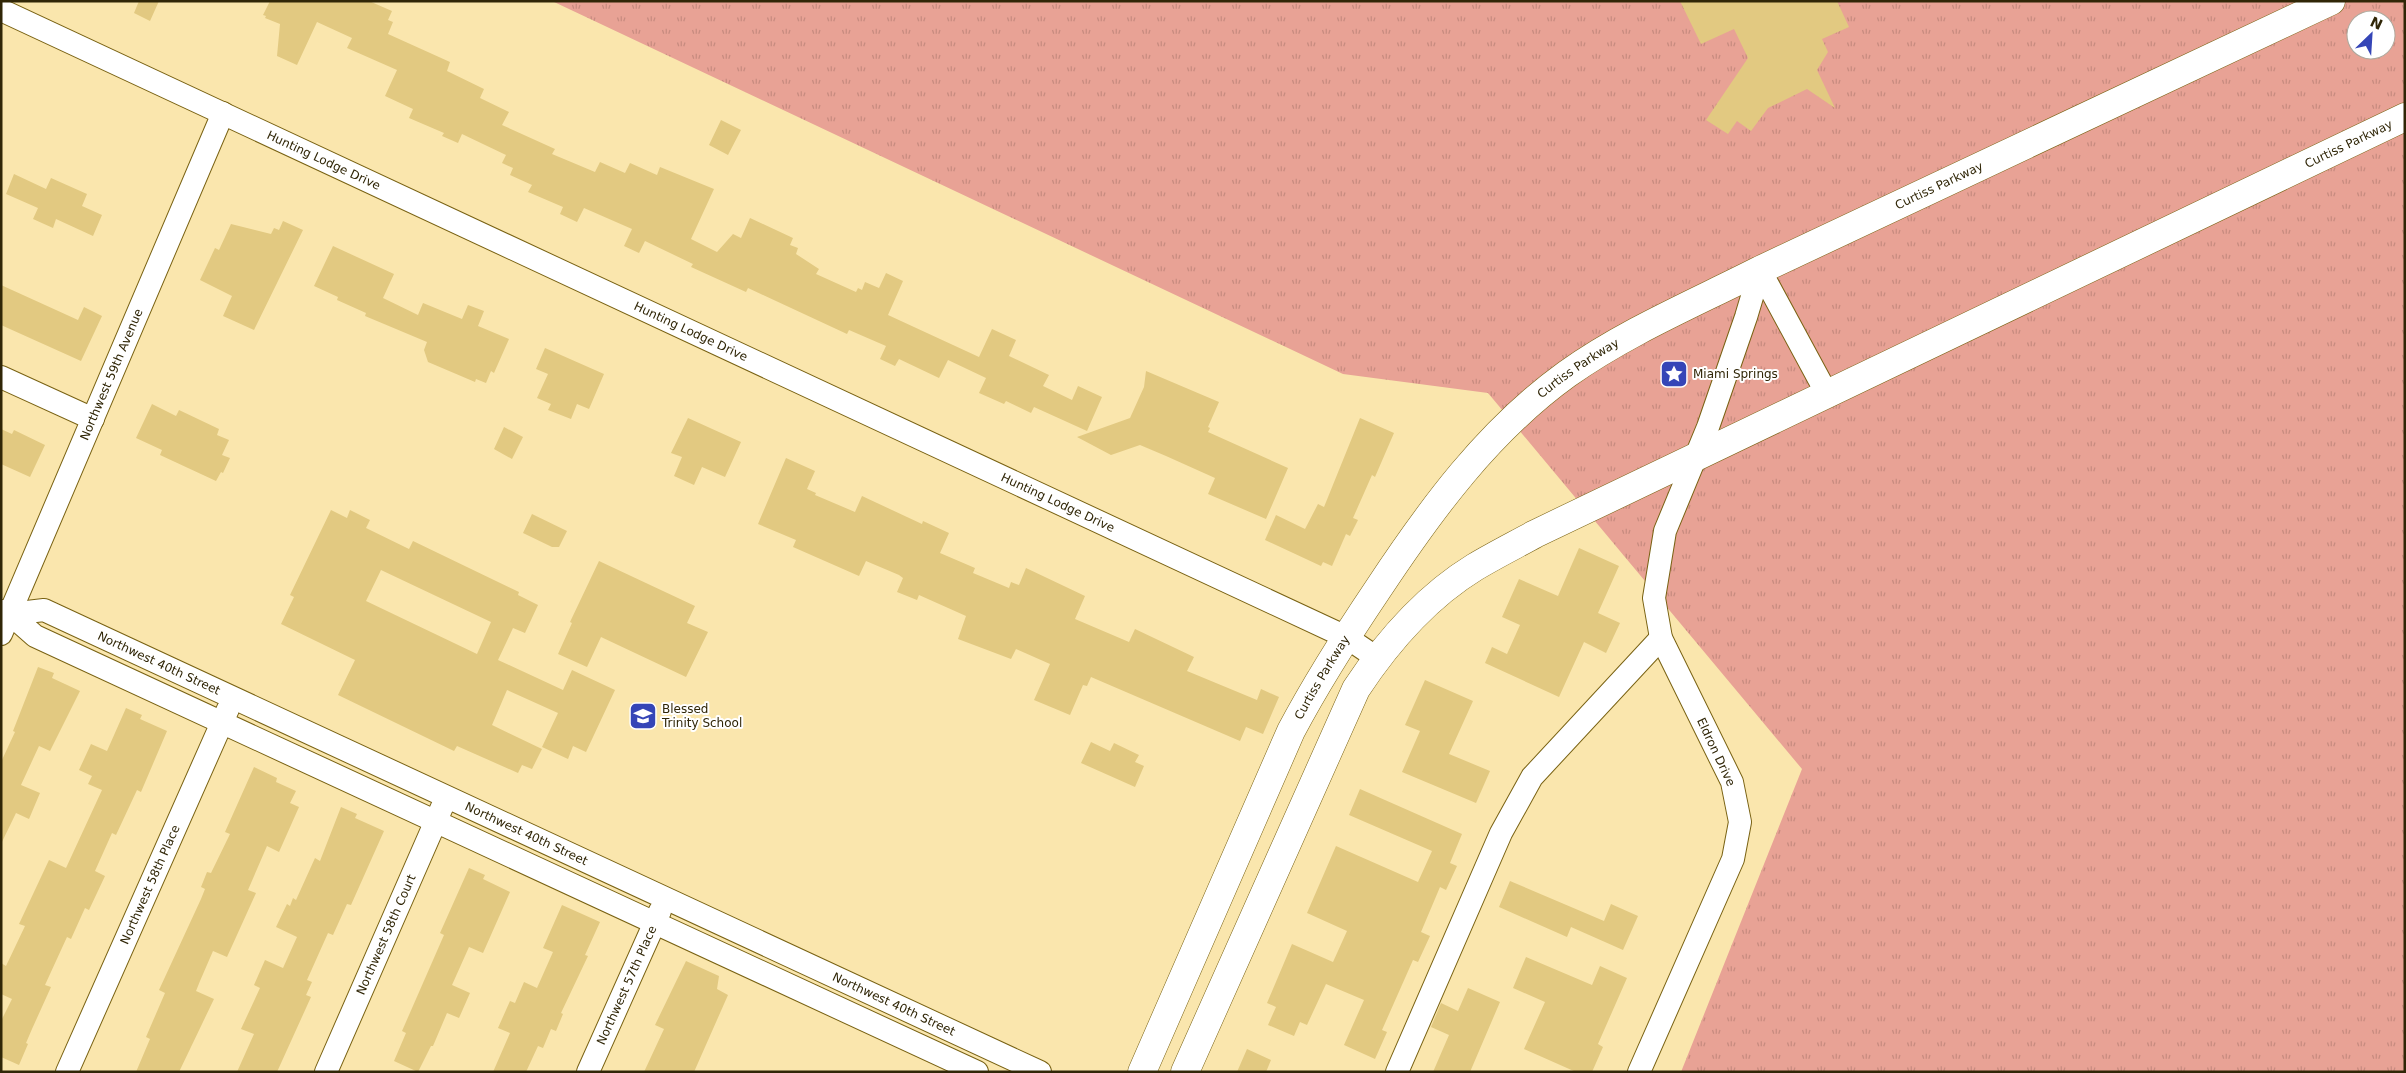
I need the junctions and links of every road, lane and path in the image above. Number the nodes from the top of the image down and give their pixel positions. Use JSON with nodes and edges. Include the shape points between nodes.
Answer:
{"nodes":[{"id":1,"x":2331,"y":1,"type":"edge"},
{"id":2,"x":1,"y":10,"type":"edge"},
{"id":3,"x":223,"y":113,"type":"junction"},
{"id":4,"x":2405,"y":117,"type":"edge"},
{"id":5,"x":1760,"y":270,"type":"junction"},
{"id":6,"x":1,"y":377,"type":"edge"},
{"id":7,"x":1827,"y":394,"type":"junction"},
{"id":8,"x":93,"y":419,"type":"junction"},
{"id":9,"x":1696,"y":457,"type":"junction"},
{"id":10,"x":6,"y":612,"type":"edge"},
{"id":11,"x":1,"y":634,"type":"edge"},
{"id":12,"x":1346,"y":637,"type":"junction"},
{"id":13,"x":1661,"y":638,"type":"junction"},
{"id":14,"x":1377,"y":658,"type":"junction"},
{"id":15,"x":234,"y":698,"type":"junction"},
{"id":16,"x":222,"y":723,"type":"junction"},
{"id":17,"x":447,"y":797,"type":"junction"},
{"id":18,"x":436,"y":822,"type":"junction"},
{"id":19,"x":666,"y":898,"type":"junction"},
{"id":20,"x":654,"y":923,"type":"junction"},
{"id":21,"x":67,"y":1072,"type":"edge"},
{"id":22,"x":326,"y":1072,"type":"edge"},
{"id":23,"x":588,"y":1072,"type":"edge"},
{"id":24,"x":977,"y":1072,"type":"edge"},
{"id":25,"x":1040,"y":1072,"type":"edge"},
{"id":26,"x":1142,"y":1072,"type":"edge"},
{"id":27,"x":1185,"y":1072,"type":"edge"},
{"id":28,"x":1397,"y":1072,"type":"edge"},
{"id":29,"x":1639,"y":1072,"type":"edge"}],
"edges":[{"from":1,"to":5,"type":"main road","name":"Curtiss Parkway"},
{"from":2,"to":3,"type":"street","name":"Hunting Lodge Drive"},
{"from":3,"to":8,"type":"street","name":"Northwest 59th Avenue"},
{"from":3,"to":12,"type":"street","name":"Hunting Lodge Drive"},
{"from":4,"to":7,"type":"main road","name":"Curtiss Parkway"},
{"from":5,"to":7,"type":"street"},
{"from":5,"to":9,"type":"street","name":"Eldron Drive"},
{"from":5,"to":12,"type":"main road","name":"Curtiss Parkway","via":[[1602,352],[1538,396],[1457,477]]},
{"from":6,"to":8,"type":"street"},
{"from":7,"to":9,"type":"main road","name":"Curtiss Parkway"},
{"from":8,"to":10,"type":"street","name":"Northwest 59th Avenue"},
{"from":9,"to":13,"type":"street","name":"Eldron Drive","via":[[1665,531],[1654,598]]},
{"from":9,"to":14,"type":"main road","name":"Curtiss Parkway","via":[[1536,534],[1474,568],[1438,594]]},
{"from":10,"to":11,"type":"street","name":"Northwest 59th Avenue"},
{"from":10,"to":15,"type":"street","name":"Northwest 40th Street","via":[[44,610]]},
{"from":10,"to":16,"type":"street","via":[[35,636]]},
{"from":12,"to":14,"type":"street","name":"Hunting Lodge Drive"},
{"from":12,"to":26,"type":"main road","name":"Curtiss Parkway","via":[[1317,682],[1292,731]]},
{"from":13,"to":28,"type":"street","via":[[1532,777],[1501,832]]},
{"from":13,"to":29,"type":"street","name":"Eldron Drive","via":[[1732,782],[1740,822],[1732,859]]},
{"from":14,"to":27,"type":"main road","name":"Curtiss Parkway","via":[[1356,689],[1337,727]]},
{"from":15,"to":16,"type":"street","name":"Northwest 58th Place"},
{"from":15,"to":17,"type":"street","name":"Northwest 40th Street"},
{"from":16,"to":18,"type":"street"},
{"from":16,"to":21,"type":"street","name":"Northwest 58th Place"},
{"from":17,"to":18,"type":"street","name":"Northwest 58th Court"},
{"from":17,"to":19,"type":"street","name":"Northwest 40th Street"},
{"from":18,"to":20,"type":"street"},
{"from":18,"to":22,"type":"street","name":"Northwest 58th Court"},
{"from":19,"to":20,"type":"street","name":"Northwest 57th Place"},
{"from":19,"to":25,"type":"street","name":"Northwest 40th Street"},
{"from":20,"to":23,"type":"street","name":"Northwest 57th Place"},
{"from":20,"to":24,"type":"street"}]}
